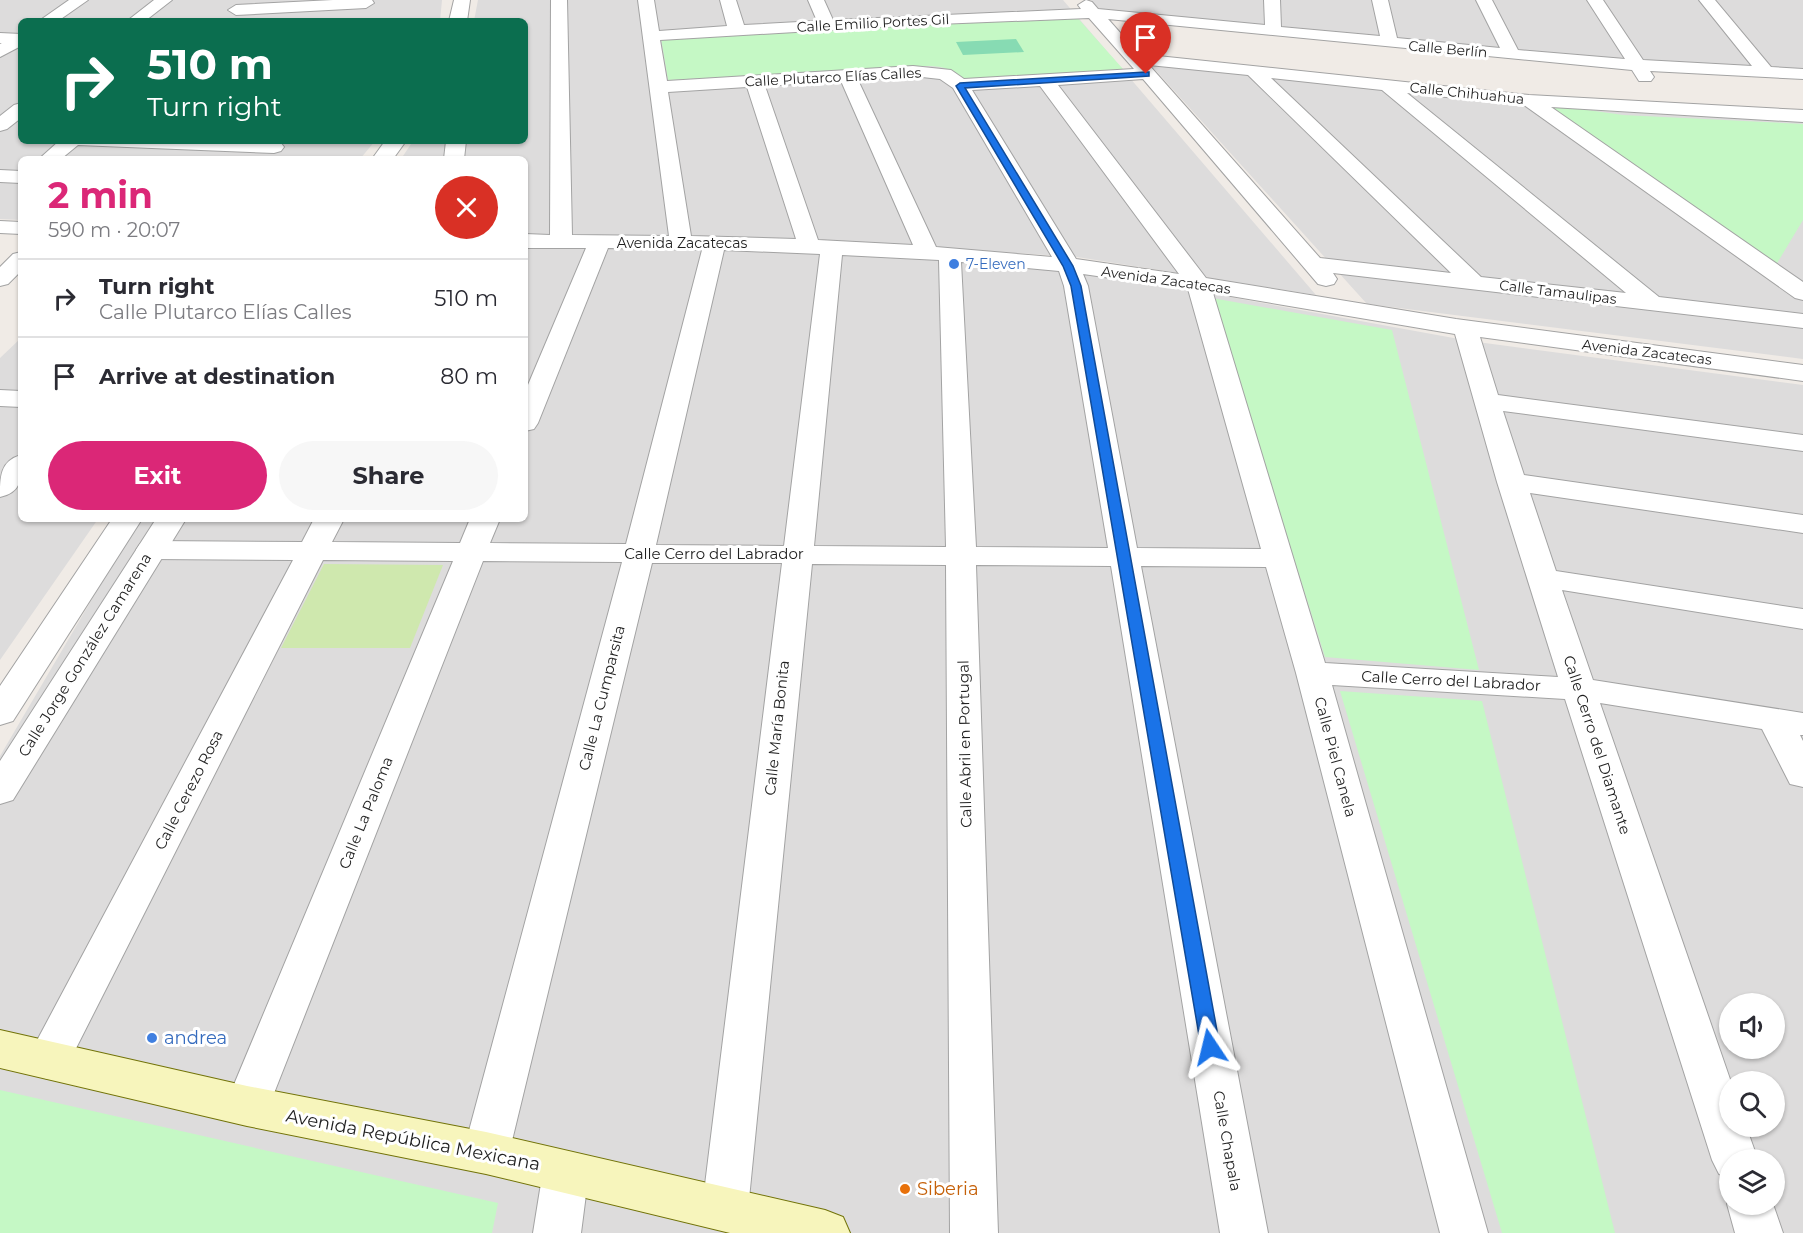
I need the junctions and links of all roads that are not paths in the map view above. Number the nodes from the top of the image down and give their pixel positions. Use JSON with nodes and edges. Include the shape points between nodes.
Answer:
{"nodes":[{"id":1,"x":80,"y":0,"type":"edge"},
{"id":2,"x":164,"y":0,"type":"edge"},
{"id":3,"x":462,"y":0,"type":"edge"},
{"id":4,"x":559,"y":0,"type":"edge"},
{"id":5,"x":646,"y":0,"type":"edge"},
{"id":6,"x":728,"y":0,"type":"edge"},
{"id":7,"x":816,"y":0,"type":"edge"},
{"id":8,"x":901,"y":0,"type":"edge"},
{"id":9,"x":993,"y":0,"type":"edge"},
{"id":10,"x":1272,"y":0,"type":"edge"},
{"id":11,"x":1380,"y":0,"type":"edge"},
{"id":12,"x":1484,"y":0,"type":"edge"},
{"id":13,"x":1595,"y":0,"type":"edge"},
{"id":14,"x":1707,"y":0,"type":"edge"},
{"id":15,"x":366,"y":2,"type":"edge"},
{"id":16,"x":242,"y":5,"type":"edge"},
{"id":17,"x":1088,"y":7,"type":"edge"},
{"id":18,"x":1190,"y":8,"type":"dead end"},
{"id":19,"x":1005,"y":16,"type":"junction"},
{"id":20,"x":52,"y":18,"type":"edge"},
{"id":21,"x":139,"y":18,"type":"edge"},
{"id":22,"x":226,"y":18,"type":"edge"},
{"id":23,"x":362,"y":18,"type":"edge"},
{"id":24,"x":459,"y":18,"type":"edge"},
{"id":25,"x":914,"y":20,"type":"junction"},
{"id":26,"x":827,"y":25,"type":"junction"},
{"id":27,"x":1206,"y":25,"type":"junction"},
{"id":28,"x":737,"y":31,"type":"junction"},
{"id":29,"x":1273,"y":31,"type":"junction"},
{"id":30,"x":652,"y":36,"type":"junction"},
{"id":31,"x":0,"y":38,"type":"edge"},
{"id":32,"x":18,"y":39,"type":"edge"},
{"id":33,"x":18,"y":40,"type":"edge"},
{"id":34,"x":1390,"y":44,"type":"junction"},
{"id":35,"x":0,"y":52,"type":"edge"},
{"id":36,"x":1512,"y":55,"type":"junction"},
{"id":37,"x":1132,"y":58,"type":"junction"},
{"id":38,"x":1637,"y":66,"type":"junction"},
{"id":39,"x":1251,"y":69,"type":"junction"},
{"id":40,"x":1766,"y":72,"type":"junction"},
{"id":41,"x":1146,"y":74,"type":"junction"},
{"id":42,"x":1803,"y":74,"type":"edge"},
{"id":43,"x":847,"y":75,"type":"junction"},
{"id":44,"x":1045,"y":80,"type":"junction"},
{"id":45,"x":754,"y":81,"type":"junction"},
{"id":46,"x":1386,"y":84,"type":"junction"},
{"id":47,"x":960,"y":86,"type":"junction"},
{"id":48,"x":659,"y":87,"type":"junction"},
{"id":49,"x":1529,"y":100,"type":"junction"},
{"id":50,"x":1668,"y":109,"type":"junction"},
{"id":51,"x":18,"y":111,"type":"edge"},
{"id":52,"x":1803,"y":116,"type":"edge"},
{"id":53,"x":0,"y":125,"type":"edge"},
{"id":54,"x":67,"y":144,"type":"edge"},
{"id":55,"x":154,"y":144,"type":"edge"},
{"id":56,"x":394,"y":144,"type":"edge"},
{"id":57,"x":271,"y":149,"type":"edge"},
{"id":58,"x":53,"y":156,"type":"edge"},
{"id":59,"x":384,"y":156,"type":"edge"},
{"id":60,"x":0,"y":176,"type":"edge"},
{"id":61,"x":18,"y":177,"type":"edge"},
{"id":62,"x":0,"y":227,"type":"edge"},
{"id":63,"x":18,"y":228,"type":"edge"},
{"id":64,"x":528,"y":241,"type":"edge"},
{"id":65,"x":561,"y":241,"type":"junction"},
{"id":66,"x":600,"y":242,"type":"junction"},
{"id":67,"x":681,"y":242,"type":"junction"},
{"id":68,"x":715,"y":242,"type":"junction"},
{"id":69,"x":820,"y":246,"type":"junction"},
{"id":70,"x":938,"y":254,"type":"junction"},
{"id":71,"x":18,"y":262,"type":"edge"},
{"id":72,"x":1803,"y":262,"type":"edge"},
{"id":73,"x":1313,"y":264,"type":"junction"},
{"id":74,"x":1068,"y":266,"type":"junction"},
{"id":75,"x":0,"y":279,"type":"edge"},
{"id":76,"x":1473,"y":282,"type":"junction"},
{"id":77,"x":1198,"y":283,"type":"junction"},
{"id":78,"x":1797,"y":289,"type":"edge"},
{"id":79,"x":1652,"y":303,"type":"junction"},
{"id":80,"x":1351,"y":310,"type":"junction"},
{"id":81,"x":1803,"y":321,"type":"edge"},
{"id":82,"x":1465,"y":328,"type":"junction"},
{"id":83,"x":1803,"y":373,"type":"edge"},
{"id":84,"x":0,"y":398,"type":"edge"},
{"id":85,"x":18,"y":399,"type":"edge"},
{"id":86,"x":1487,"y":401,"type":"junction"},
{"id":87,"x":528,"y":416,"type":"edge"},
{"id":88,"x":1803,"y":443,"type":"edge"},
{"id":89,"x":18,"y":468,"type":"edge"},
{"id":90,"x":1511,"y":482,"type":"junction"},
{"id":91,"x":0,"y":489,"type":"edge"},
{"id":92,"x":125,"y":522,"type":"edge"},
{"id":93,"x":169,"y":522,"type":"edge"},
{"id":94,"x":328,"y":522,"type":"edge"},
{"id":95,"x":484,"y":522,"type":"edge"},
{"id":96,"x":1803,"y":524,"type":"edge"},
{"id":97,"x":151,"y":550,"type":"junction"},
{"id":98,"x":312,"y":552,"type":"junction"},
{"id":99,"x":471,"y":552,"type":"junction"},
{"id":100,"x":639,"y":553,"type":"junction"},
{"id":101,"x":796,"y":554,"type":"junction"},
{"id":102,"x":961,"y":556,"type":"junction"},
{"id":103,"x":1123,"y":557,"type":"junction"},
{"id":104,"x":1277,"y":558,"type":"junction"},
{"id":105,"x":1542,"y":578,"type":"junction"},
{"id":106,"x":1803,"y":618,"type":"edge"},
{"id":107,"x":1312,"y":673,"type":"junction"},
{"id":108,"x":1578,"y":689,"type":"junction"},
{"id":109,"x":0,"y":713,"type":"edge"},
{"id":110,"x":1789,"y":722,"type":"edge"},
{"id":111,"x":1803,"y":775,"type":"edge"},
{"id":112,"x":0,"y":791,"type":"edge"},
{"id":113,"x":0,"y":1049,"type":"edge"},
{"id":114,"x":48,"y":1061,"type":"junction"},
{"id":115,"x":247,"y":1106,"type":"junction"},
{"id":116,"x":1731,"y":1149,"type":"edge"},
{"id":117,"x":486,"y":1153,"type":"junction"},
{"id":118,"x":566,"y":1171,"type":"junction"},
{"id":119,"x":724,"y":1209,"type":"junction"},
{"id":120,"x":1753,"y":1215,"type":"edge"},
{"id":121,"x":557,"y":1233,"type":"edge"},
{"id":122,"x":825,"y":1233,"type":"edge"},
{"id":123,"x":974,"y":1233,"type":"edge"},
{"id":124,"x":1244,"y":1233,"type":"edge"},
{"id":125,"x":1464,"y":1233,"type":"edge"},
{"id":126,"x":1759,"y":1233,"type":"edge"}],
"edges":[{"from":1,"to":20,"type":"street"},
{"from":2,"to":21,"type":"street"},
{"from":3,"to":24,"type":"street"},
{"from":4,"to":65,"type":"street"},
{"from":5,"to":30,"type":"street"},
{"from":6,"to":28,"type":"street"},
{"from":7,"to":26,"type":"street"},
{"from":8,"to":25,"type":"street"},
{"from":9,"to":19,"type":"street"},
{"from":10,"to":29,"type":"street"},
{"from":11,"to":34,"type":"street"},
{"from":12,"to":36,"type":"street"},
{"from":13,"to":38,"type":"street"},
{"from":14,"to":40,"type":"street"},
{"from":15,"to":16,"type":"street"},
{"from":15,"to":23,"type":"street"},
{"from":16,"to":22,"type":"street"},
{"from":17,"to":19,"type":"street","name":"Calle Emilio Portes Gil"},
{"from":17,"to":27,"type":"street","name":"Calle Berlín"},
{"from":17,"to":37,"type":"street"},
{"from":18,"to":27,"type":"street"},
{"from":19,"to":25,"type":"street","name":"Calle Emilio Portes Gil"},
{"from":25,"to":26,"type":"street","name":"Calle Emilio Portes Gil"},
{"from":26,"to":28,"type":"street","name":"Calle Emilio Portes Gil"},
{"from":27,"to":29,"type":"street","name":"Calle Berlín"},
{"from":28,"to":30,"type":"street","name":"Calle Emilio Portes Gil"},
{"from":29,"to":34,"type":"street","name":"Calle Berlín"},
{"from":30,"to":48,"type":"street"},
{"from":31,"to":32,"type":"street"},
{"from":33,"to":35,"type":"street"},
{"from":34,"to":36,"type":"street","name":"Calle Berlín"},
{"from":36,"to":38,"type":"street","name":"Calle Berlín"},
{"from":37,"to":39,"type":"street","name":"Calle Chihuahua"},
{"from":37,"to":41,"type":"street"},
{"from":38,"to":40,"type":"street","name":"Calle Berlín"},
{"from":38,"to":50,"type":"street"},
{"from":39,"to":46,"type":"street","name":"Calle Chihuahua"},
{"from":39,"to":76,"type":"street"},
{"from":40,"to":42,"type":"street","name":"Calle Berlín"},
{"from":41,"to":44,"type":"street"},
{"from":41,"to":73,"type":"street"},
{"from":43,"to":45,"type":"street","name":"Calle Plutarco Elías Calles"},
{"from":43,"to":47,"type":"street","name":"Calle Plutarco Elías Calles","via":[[929,71],[945,74]]},
{"from":43,"to":70,"type":"street","name":"Calle Abril en Portugal"},
{"from":44,"to":47,"type":"street"},
{"from":44,"to":77,"type":"street"},
{"from":45,"to":48,"type":"street","name":"Calle Plutarco Elías Calles"},
{"from":45,"to":69,"type":"street"},
{"from":46,"to":49,"type":"street","name":"Calle Chihuahua"},
{"from":46,"to":79,"type":"street"},
{"from":47,"to":74,"type":"street","name":"Calle Chapala"},
{"from":48,"to":67,"type":"street"},
{"from":49,"to":50,"type":"street","name":"Calle Chihuahua"},
{"from":49,"to":78,"type":"street"},
{"from":50,"to":52,"type":"street","name":"Calle Chihuahua"},
{"from":51,"to":53,"type":"street"},
{"from":54,"to":58,"type":"street"},
{"from":55,"to":57,"type":"street"},
{"from":56,"to":59,"type":"street"},
{"from":60,"to":61,"type":"street"},
{"from":62,"to":63,"type":"street"},
{"from":64,"to":65,"type":"street","name":"Avenida Zacatecas"},
{"from":65,"to":66,"type":"street","name":"Avenida Zacatecas"},
{"from":66,"to":67,"type":"street","name":"Avenida Zacatecas"},
{"from":66,"to":87,"type":"street"},
{"from":67,"to":68,"type":"street","name":"Avenida Zacatecas"},
{"from":68,"to":69,"type":"street","name":"Avenida Zacatecas"},
{"from":68,"to":100,"type":"street","name":"Calle La Cumparsita"},
{"from":69,"to":70,"type":"street","name":"Avenida Zacatecas"},
{"from":69,"to":101,"type":"street","name":"Calle María Bonita"},
{"from":70,"to":74,"type":"street","name":"Avenida Zacatecas"},
{"from":70,"to":102,"type":"street","name":"Calle Abril en Portugal"},
{"from":71,"to":75,"type":"street"},
{"from":72,"to":78,"type":"street"},
{"from":73,"to":76,"type":"street","name":"Calle Tamaulipas"},
{"from":73,"to":80,"type":"street"},
{"from":74,"to":77,"type":"street","name":"Avenida Zacatecas"},
{"from":74,"to":103,"type":"street","name":"Calle Chapala","via":[[1076,286]]},
{"from":76,"to":79,"type":"street","name":"Calle Tamaulipas"},
{"from":77,"to":80,"type":"street","name":"Avenida Zacatecas"},
{"from":77,"to":104,"type":"street","name":"Calle Piel Canela"},
{"from":79,"to":81,"type":"street","name":"Calle Tamaulipas"},
{"from":80,"to":82,"type":"street","name":"Avenida Zacatecas"},
{"from":82,"to":83,"type":"street","name":"Avenida Zacatecas"},
{"from":82,"to":86,"type":"street","name":"Calle Cerro del Diamante"},
{"from":84,"to":85,"type":"street"},
{"from":86,"to":88,"type":"street"},
{"from":86,"to":90,"type":"street","name":"Calle Cerro del Diamante"},
{"from":89,"to":91,"type":"street"},
{"from":90,"to":96,"type":"street"},
{"from":90,"to":105,"type":"street","name":"Calle Cerro del Diamante"},
{"from":92,"to":109,"type":"street"},
{"from":93,"to":97,"type":"street","name":"Calle Jorge González Camarena"},
{"from":94,"to":98,"type":"street","name":"Calle Cerezo Rosa"},
{"from":95,"to":99,"type":"street","name":"Calle La Paloma"},
{"from":97,"to":98,"type":"street","name":"Calle Cerro del Labrador"},
{"from":97,"to":112,"type":"street","name":"Calle Jorge González Camarena"},
{"from":98,"to":99,"type":"street","name":"Calle Cerro del Labrador"},
{"from":98,"to":114,"type":"street","name":"Calle Cerezo Rosa"},
{"from":99,"to":100,"type":"street","name":"Calle Cerro del Labrador"},
{"from":99,"to":115,"type":"street","name":"Calle La Paloma"},
{"from":100,"to":101,"type":"street","name":"Calle Cerro del Labrador"},
{"from":100,"to":117,"type":"street","name":"Calle La Cumparsita"},
{"from":101,"to":102,"type":"street","name":"Calle Cerro del Labrador"},
{"from":101,"to":119,"type":"street","name":"Calle María Bonita"},
{"from":102,"to":103,"type":"street","name":"Calle Cerro del Labrador"},
{"from":102,"to":123,"type":"street","name":"Calle Abril en Portugal"},
{"from":103,"to":104,"type":"street","name":"Calle Cerro del Labrador"},
{"from":103,"to":124,"type":"street","name":"Calle Chapala"},
{"from":104,"to":107,"type":"street","name":"Calle Piel Canela"},
{"from":105,"to":106,"type":"street"},
{"from":105,"to":108,"type":"street","name":"Calle Cerro del Diamante"},
{"from":107,"to":108,"type":"street","name":"Calle Cerro del Labrador"},
{"from":107,"to":125,"type":"street","name":"Calle Piel Canela"},
{"from":108,"to":110,"type":"street","name":"Calle Cerro del Labrador"},
{"from":108,"to":116,"type":"street","name":"Calle Cerro del Diamante"},
{"from":110,"to":111,"type":"street"},
{"from":113,"to":114,"type":"main road","name":"Avenida República Mexicana"},
{"from":114,"to":115,"type":"main road","name":"Avenida República Mexicana"},
{"from":115,"to":117,"type":"main road","name":"Avenida República Mexicana"},
{"from":117,"to":118,"type":"main road","name":"Avenida República Mexicana"},
{"from":118,"to":119,"type":"main road","name":"Avenida República Mexicana"},
{"from":118,"to":121,"type":"street"},
{"from":119,"to":122,"type":"main road","name":"Avenida República Mexicana"},
{"from":120,"to":126,"type":"street"}]}
